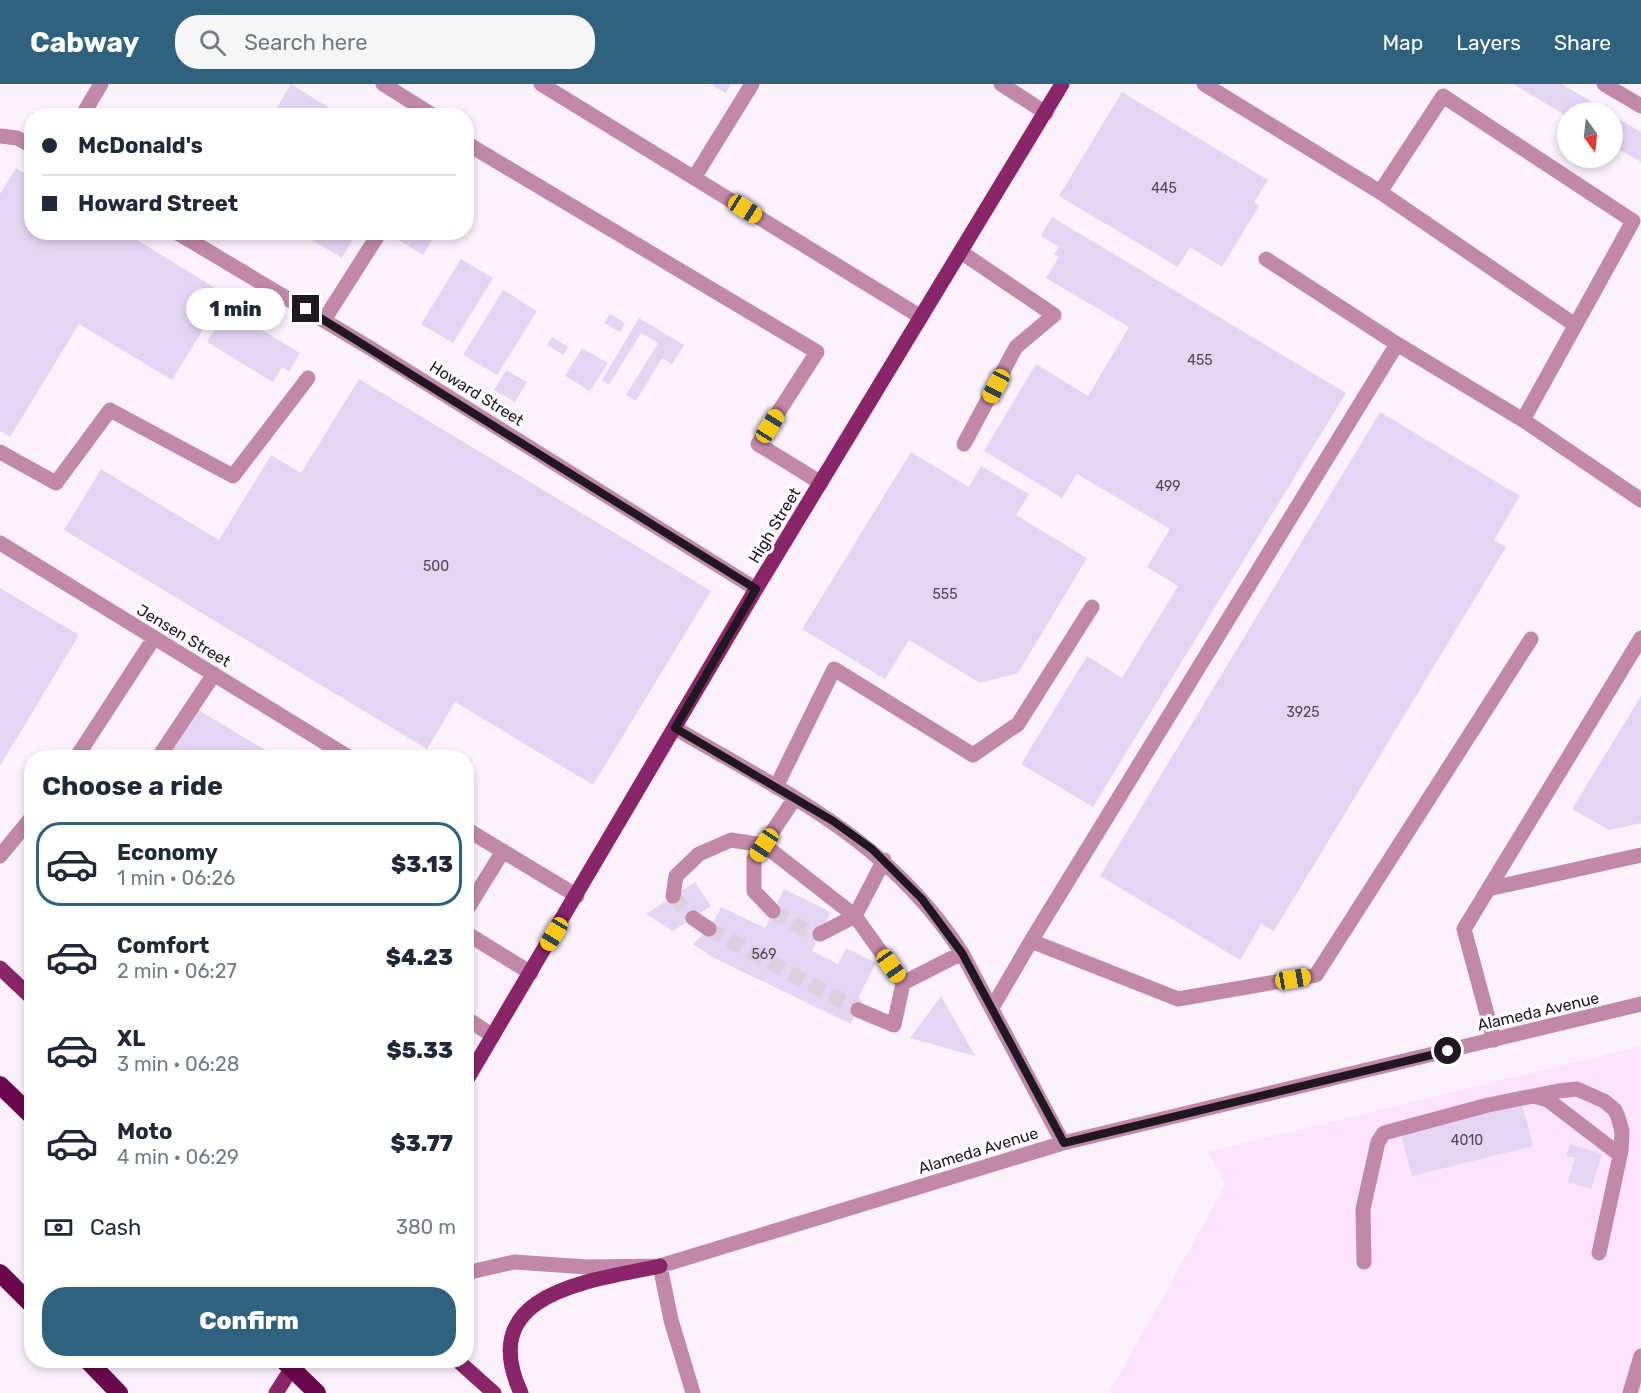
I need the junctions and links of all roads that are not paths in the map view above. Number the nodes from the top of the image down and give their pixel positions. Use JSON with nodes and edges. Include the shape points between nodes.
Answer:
{"nodes":[{"id":1,"x":101,"y":84,"type":"edge"},
{"id":2,"x":383,"y":84,"type":"edge"},
{"id":3,"x":542,"y":84,"type":"edge"},
{"id":4,"x":752,"y":84,"type":"edge"},
{"id":5,"x":1001,"y":84,"type":"edge"},
{"id":6,"x":1062,"y":84,"type":"edge"},
{"id":7,"x":1204,"y":84,"type":"edge"},
{"id":8,"x":1604,"y":84,"type":"edge"},
{"id":9,"x":1641,"y":106,"type":"edge"},
{"id":10,"x":87,"y":108,"type":"edge"},
{"id":11,"x":421,"y":108,"type":"edge"},
{"id":12,"x":1046,"y":113,"type":"junction"},
{"id":13,"x":0,"y":136,"type":"edge"},
{"id":14,"x":24,"y":142,"type":"edge"},
{"id":15,"x":474,"y":147,"type":"edge"},
{"id":16,"x":694,"y":178,"type":"junction"},
{"id":17,"x":1380,"y":192,"type":"junction"},
{"id":18,"x":189,"y":240,"type":"edge"},
{"id":19,"x":375,"y":240,"type":"edge"},
{"id":20,"x":961,"y":252,"type":"junction"},
{"id":21,"x":1266,"y":259,"type":"dead end"},
{"id":22,"x":921,"y":317,"type":"junction"},
{"id":23,"x":324,"y":320,"type":"junction"},
{"id":24,"x":1575,"y":325,"type":"junction"},
{"id":25,"x":1397,"y":344,"type":"junction"},
{"id":26,"x":308,"y":378,"type":"dead end"},
{"id":27,"x":1523,"y":420,"type":"junction"},
{"id":28,"x":964,"y":444,"type":"dead end"},
{"id":29,"x":0,"y":452,"type":"edge"},
{"id":30,"x":821,"y":483,"type":"junction"},
{"id":31,"x":1641,"y":500,"type":"edge"},
{"id":32,"x":0,"y":543,"type":"edge"},
{"id":33,"x":756,"y":589,"type":"junction"},
{"id":34,"x":1092,"y":607,"type":"dead end"},
{"id":35,"x":154,"y":638,"type":"junction"},
{"id":36,"x":1641,"y":638,"type":"edge"},
{"id":37,"x":1531,"y":639,"type":"dead end"},
{"id":38,"x":214,"y":674,"type":"junction"},
{"id":39,"x":675,"y":728,"type":"junction"},
{"id":40,"x":81,"y":750,"type":"edge"},
{"id":41,"x":163,"y":750,"type":"edge"},
{"id":42,"x":337,"y":750,"type":"edge"},
{"id":43,"x":776,"y":787,"type":"junction"},
{"id":44,"x":795,"y":798,"type":"junction"},
{"id":45,"x":24,"y":827,"type":"edge"},
{"id":46,"x":474,"y":834,"type":"edge"},
{"id":47,"x":764,"y":845,"type":"junction"},
{"id":48,"x":503,"y":851,"type":"junction"},
{"id":49,"x":1641,"y":855,"type":"edge"},
{"id":50,"x":0,"y":856,"type":"edge"},
{"id":51,"x":884,"y":860,"type":"junction"},
{"id":52,"x":1488,"y":889,"type":"junction"},
{"id":53,"x":474,"y":891,"type":"edge"},
{"id":54,"x":577,"y":896,"type":"junction"},
{"id":55,"x":673,"y":896,"type":"dead end"},
{"id":56,"x":774,"y":911,"type":"tunnel mouth"},
{"id":57,"x":855,"y":916,"type":"junction"},
{"id":58,"x":693,"y":918,"type":"tunnel mouth"},
{"id":59,"x":710,"y":928,"type":"tunnel mouth"},
{"id":60,"x":820,"y":934,"type":"dead end"},
{"id":61,"x":474,"y":938,"type":"edge"},
{"id":62,"x":1031,"y":941,"type":"junction"},
{"id":63,"x":962,"y":953,"type":"junction"},
{"id":64,"x":0,"y":968,"type":"edge"},
{"id":65,"x":531,"y":973,"type":"junction"},
{"id":66,"x":903,"y":983,"type":"junction"},
{"id":67,"x":24,"y":990,"type":"edge"},
{"id":68,"x":1641,"y":1004,"type":"edge"},
{"id":69,"x":993,"y":1008,"type":"junction"},
{"id":70,"x":858,"y":1010,"type":"tunnel mouth"},
{"id":71,"x":474,"y":1023,"type":"edge"},
{"id":72,"x":493,"y":1036,"type":"junction"},
{"id":73,"x":1494,"y":1040,"type":"junction"},
{"id":74,"x":474,"y":1068,"type":"edge"},
{"id":75,"x":0,"y":1085,"type":"edge"},
{"id":76,"x":1533,"y":1096,"type":"junction"},
{"id":77,"x":24,"y":1108,"type":"edge"},
{"id":78,"x":1064,"y":1143,"type":"junction"},
{"id":79,"x":1620,"y":1155,"type":"junction"},
{"id":80,"x":1599,"y":1253,"type":"dead end"},
{"id":81,"x":1364,"y":1262,"type":"dead end"},
{"id":82,"x":660,"y":1266,"type":"junction"},
{"id":83,"x":474,"y":1272,"type":"edge"},
{"id":84,"x":0,"y":1273,"type":"edge"},
{"id":85,"x":24,"y":1297,"type":"edge"},
{"id":86,"x":1641,"y":1356,"type":"edge"},
{"id":87,"x":95,"y":1368,"type":"edge"},
{"id":88,"x":291,"y":1368,"type":"edge"},
{"id":89,"x":292,"y":1368,"type":"edge"},
{"id":90,"x":466,"y":1368,"type":"edge"},
{"id":91,"x":119,"y":1393,"type":"edge"},
{"id":92,"x":276,"y":1393,"type":"edge"},
{"id":93,"x":317,"y":1393,"type":"edge"},
{"id":94,"x":494,"y":1393,"type":"edge"},
{"id":95,"x":521,"y":1393,"type":"edge"},
{"id":96,"x":693,"y":1393,"type":"edge"},
{"id":97,"x":1630,"y":1393,"type":"edge"}],
"edges":[{"from":1,"to":10,"type":"street"},
{"from":2,"to":11,"type":"street"},
{"from":3,"to":16,"type":"street"},
{"from":4,"to":16,"type":"street"},
{"from":5,"to":12,"type":"street"},
{"from":6,"to":12,"type":"main road","name":"High Street"},
{"from":7,"to":17,"type":"street"},
{"from":8,"to":9,"type":"street"},
{"from":12,"to":20,"type":"main road","name":"High Street"},
{"from":13,"to":14,"type":"street"},
{"from":15,"to":30,"type":"street","via":[[817,352],[758,444]]},
{"from":16,"to":22,"type":"street"},
{"from":17,"to":24,"type":"street"},
{"from":17,"to":24,"type":"street","via":[[1443,96],[1633,221]]},
{"from":18,"to":23,"type":"street","name":"Howard Street"},
{"from":19,"to":23,"type":"street"},
{"from":20,"to":22,"type":"main road","name":"High Street"},
{"from":20,"to":28,"type":"street","via":[[1054,315],[1016,347]]},
{"from":21,"to":25,"type":"street"},
{"from":22,"to":30,"type":"main road","name":"High Street"},
{"from":23,"to":33,"type":"street","name":"Howard Street"},
{"from":24,"to":27,"type":"street"},
{"from":25,"to":27,"type":"street"},
{"from":25,"to":62,"type":"street"},
{"from":26,"to":29,"type":"street","via":[[233,477],[110,410],[56,483]]},
{"from":27,"to":31,"type":"street"},
{"from":30,"to":33,"type":"main road","name":"High Street"},
{"from":32,"to":35,"type":"street","name":"Jensen Street"},
{"from":33,"to":39,"type":"main road","name":"High Street"},
{"from":34,"to":43,"type":"street","via":[[1018,724],[973,755],[834,669]]},
{"from":35,"to":38,"type":"street","name":"Jensen Street"},
{"from":35,"to":40,"type":"street"},
{"from":36,"to":52,"type":"street"},
{"from":37,"to":62,"type":"street","via":[[1316,975],[1178,999]]},
{"from":38,"to":41,"type":"street"},
{"from":38,"to":42,"type":"street","name":"Jensen Street"},
{"from":39,"to":43,"type":"street"},
{"from":39,"to":54,"type":"main road","name":"High Street"},
{"from":43,"to":44,"type":"street"},
{"from":44,"to":47,"type":"street"},
{"from":44,"to":51,"type":"street"},
{"from":45,"to":50,"type":"street"},
{"from":46,"to":48,"type":"street"},
{"from":47,"to":55,"type":"street","via":[[731,840],[699,854],[676,876]]},
{"from":47,"to":56,"type":"street","via":[[754,859],[754,891]]},
{"from":47,"to":57,"type":"street"},
{"from":48,"to":53,"type":"street"},
{"from":48,"to":54,"type":"street"},
{"from":49,"to":52,"type":"street"},
{"from":51,"to":57,"type":"street"},
{"from":51,"to":63,"type":"street","via":[[922,899]]},
{"from":52,"to":73,"type":"street","via":[[1464,929]]},
{"from":54,"to":65,"type":"main road","name":"High Street"},
{"from":57,"to":60,"type":"street"},
{"from":57,"to":66,"type":"street"},
{"from":58,"to":59,"type":"street"},
{"from":61,"to":65,"type":"street"},
{"from":62,"to":69,"type":"street"},
{"from":63,"to":66,"type":"street"},
{"from":63,"to":69,"type":"street"},
{"from":64,"to":67,"type":"main road"},
{"from":65,"to":72,"type":"main road","name":"High Street"},
{"from":66,"to":70,"type":"street","via":[[894,1024]]},
{"from":68,"to":73,"type":"street","name":"Alameda Avenue"},
{"from":69,"to":78,"type":"street"},
{"from":71,"to":72,"type":"street"},
{"from":72,"to":74,"type":"main road","name":"High Street"},
{"from":73,"to":78,"type":"street","name":"Alameda Avenue"},
{"from":75,"to":77,"type":"highway"},
{"from":76,"to":79,"type":"street","via":[[1548,1100]]},
{"from":76,"to":79,"type":"street","via":[[1577,1089],[1604,1101],[1618,1117],[1622,1131]]},
{"from":76,"to":81,"type":"street","via":[[1384,1133],[1378,1142],[1363,1209]]},
{"from":78,"to":82,"type":"street","name":"Alameda Avenue"},
{"from":79,"to":80,"type":"street"},
{"from":82,"to":83,"type":"street","name":"Alameda Avenue","via":[[514,1262]]},
{"from":82,"to":95,"type":"main road","via":[[559,1289],[539,1300],[521,1318],[513,1335],[509,1356]]},
{"from":82,"to":96,"type":"street"},
{"from":84,"to":85,"type":"highway"},
{"from":86,"to":97,"type":"street"},
{"from":87,"to":91,"type":"highway"},
{"from":88,"to":93,"type":"highway","bridge":true},
{"from":89,"to":92,"type":"main road"},
{"from":90,"to":94,"type":"main road"}]}
